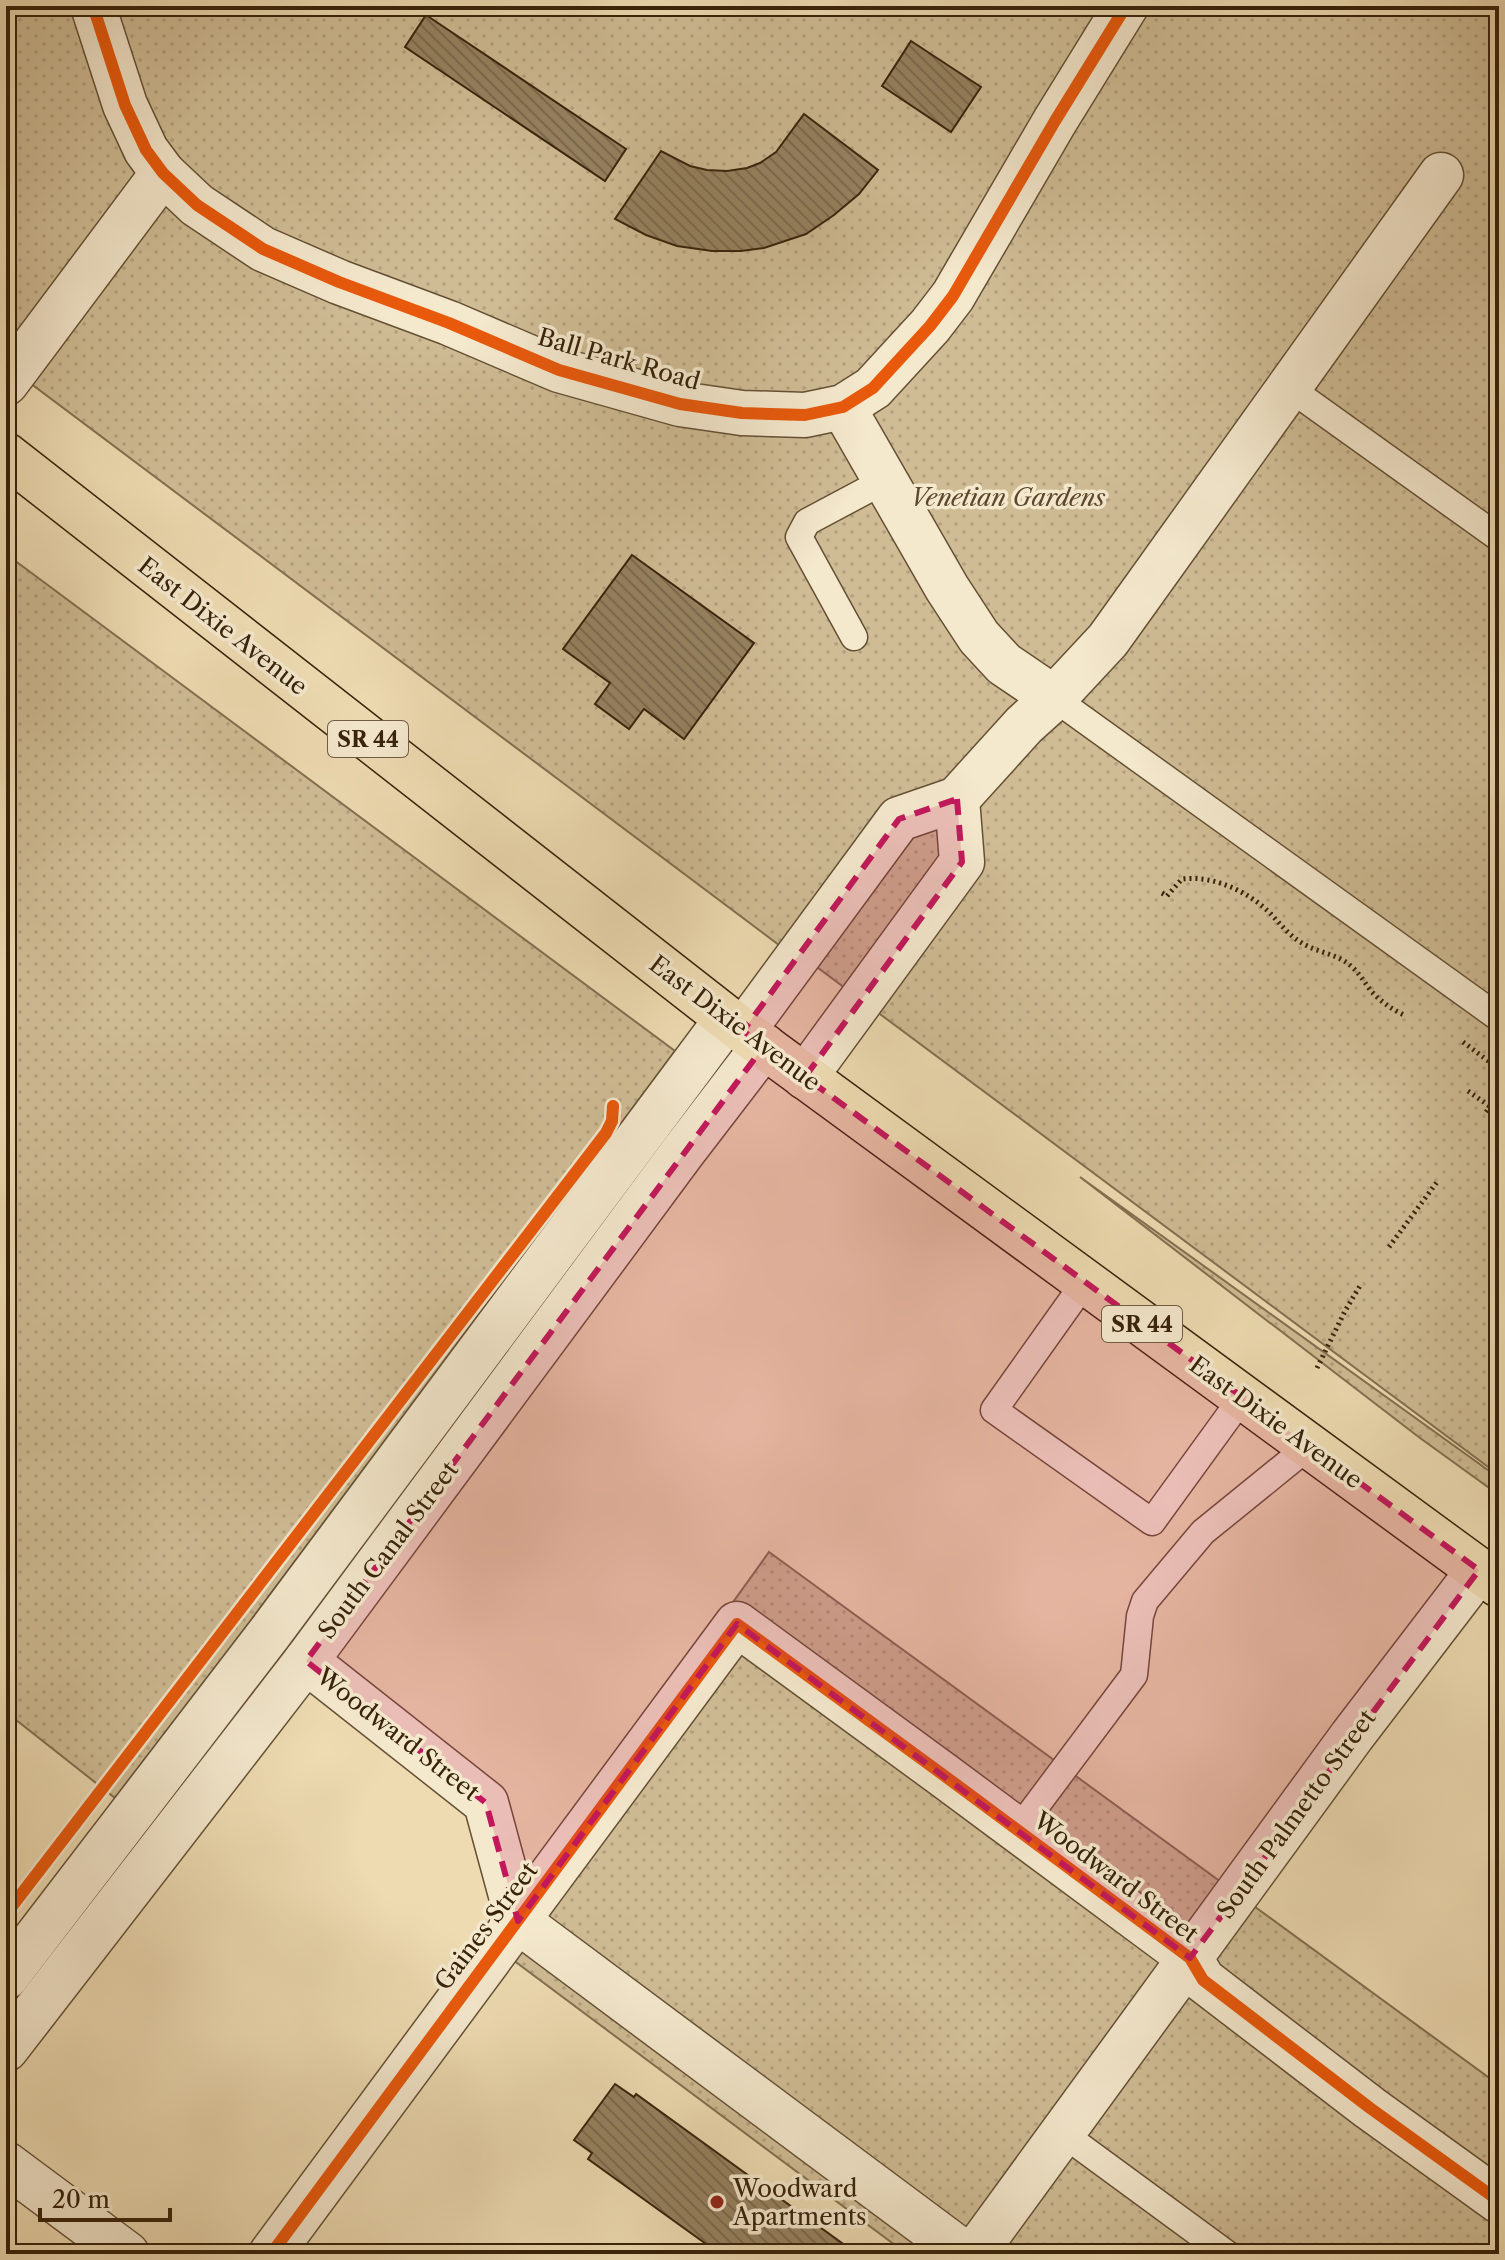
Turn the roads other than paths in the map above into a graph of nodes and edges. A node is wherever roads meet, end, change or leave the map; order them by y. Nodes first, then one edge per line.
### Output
1 (93, 6) edge
2 (1126, 6) edge
3 (163, 173) junction
4 (1441, 175) dead end
5 (6, 383) edge
6 (1288, 387) junction
7 (843, 407) junction
8 (6, 455) edge
9 (884, 481) junction
10 (1499, 538) edge
11 (854, 637) dead end
12 (1054, 698) junction
13 (957, 799) junction
14 (1499, 1018) edge
15 (745, 1032) junction
16 (805, 1077) junction
17 (1085, 1282) junction
18 (1242, 1398) junction
19 (1309, 1446) junction
20 (1489, 1578) edge
21 (737, 1624) joint
22 (306, 1661) junction
23 (1018, 1830) junction
24 (518, 1921) junction
25 (1190, 1958) junction
26 (6, 1977) edge
27 (6, 2049) edge
28 (1062, 2133) junction
29 (6, 2164) edge
30 (1499, 2201) edge
31 (127, 2254) edge
32 (271, 2254) edge
33 (965, 2254) edge
34 (974, 2254) edge
35 (1227, 2254) edge

1 - 3 street, Ball Park Road
2 - 7 street, Ball Park Road
3 - 5 street
3 - 7 street, Ball Park Road
4 - 6 street
6 - 10 lane
6 - 12 street
7 - 9 street
8 - 15 main road, East Dixie Avenue / SR 44
9 - 11 lane
9 - 12 street
12 - 13 street
12 - 14 lane
13 - 15 street
13 - 16 street
15 - 16 main road, East Dixie Avenue / SR 44
15 - 22 street, South Canal Street
15 - 26 street
16 - 17 main road, East Dixie Avenue / SR 44
17 - 18 main road, East Dixie Avenue / SR 44
17 - 18 lane
18 - 19 main road, East Dixie Avenue / SR 44
19 - 20 main road, East Dixie Avenue / SR 44
19 - 23 lane
20 - 25 street, South Palmetto Street
21 - 23 street, Woodward Street
21 - 24 street, Gaines Street
22 - 24 street, Woodward Street
22 - 27 street, South Canal Street
23 - 25 street, Woodward Street
24 - 32 street, Gaines Street
24 - 33 street
25 - 28 street, South Palmetto Street
25 - 30 street, Woodward Street
28 - 34 street, South Palmetto Street
28 - 35 lane
29 - 31 street

